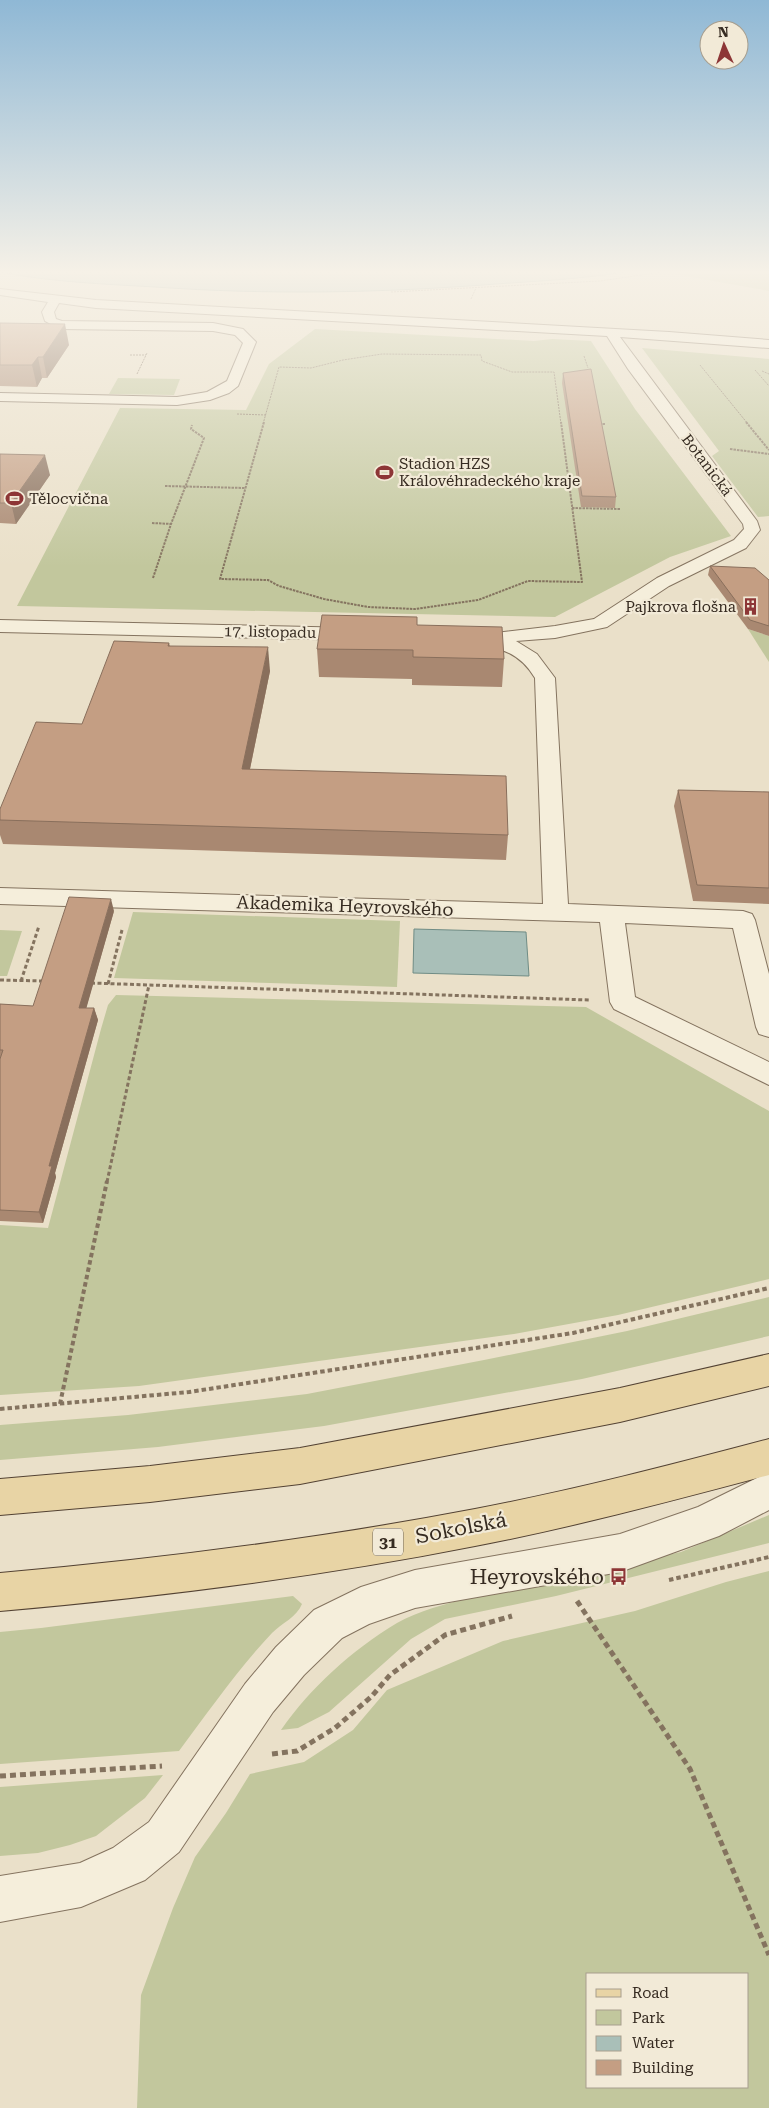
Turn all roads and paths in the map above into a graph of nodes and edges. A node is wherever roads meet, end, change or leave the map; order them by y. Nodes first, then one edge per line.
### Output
1 (138, 370) edge
2 (238, 370) edge
3 (278, 370) edge
4 (508, 370) edge
5 (636, 370) edge
6 (705, 370) edge
7 (756, 370) edge
8 (135, 376) dead end
9 (75, 384) dead end
10 (769, 386) edge
11 (0, 397) edge
12 (68, 398) junction
13 (194, 420) dead end
14 (597, 424) edge
15 (606, 424) dead end
16 (726, 449) dead end
17 (769, 450) edge
18 (769, 454) edge
19 (165, 486) dead end
20 (185, 487) junction
21 (245, 488) junction
22 (572, 508) junction
23 (620, 509) dead end
24 (152, 523) dead end
25 (171, 524) junction
26 (153, 578) dead end
27 (0, 626) edge
28 (370, 634) edge
29 (448, 636) edge
30 (486, 639) junction
31 (0, 896) edge
32 (48, 898) junction
33 (130, 900) junction
34 (556, 912) junction
35 (611, 914) junction
36 (0, 980) edge
37 (21, 980) junction
38 (50, 982) edge
39 (89, 983) edge
40 (108, 984) junction
41 (149, 986) junction
42 (623, 1002) junction
43 (769, 1027) edge
44 (769, 1074) edge
45 (769, 1288) edge
46 (769, 1370) edge
47 (60, 1404) junction
48 (0, 1409) edge
49 (769, 1458) edge
50 (769, 1490) edge
51 (0, 1497) edge
52 (769, 1557) edge
53 (664, 1581) dead end
54 (0, 1592) edge
55 (587, 1599) dead end
56 (577, 1601) junction
57 (569, 1603) dead end
58 (518, 1614) dead end
59 (216, 1762) junction
60 (0, 1776) edge
61 (0, 1899) edge
62 (769, 1955) edge

1 - 8 path
2 - 12 street
3 - 21 path
4 - 22 path
5 - 30 street, Botanická
6 - 17 path
7 - 10 path
9 - 12 street
11 - 12 street
13 - 20 path
14 - 15 path
16 - 18 path
19 - 20 path
20 - 21 path
20 - 25 path
21 - 22 path
22 - 23 path
24 - 25 path
25 - 26 path
27 - 28 street, 17. listopadu
29 - 30 street
30 - 34 street
31 - 32 street, Akademika Heyrovského
32 - 33 street, Akademika Heyrovského
32 - 37 path
33 - 34 street, Akademika Heyrovského
33 - 40 path
34 - 35 street, Akademika Heyrovského
35 - 42 street
35 - 43 street, Akademika Heyrovského
36 - 37 path
37 - 38 path
39 - 40 path
40 - 41 path
41 - 42 path
41 - 47 path
42 - 44 street
45 - 47 path
46 - 51 main road
47 - 48 path
49 - 54 main road, Sokolská / 31
50 - 59 street
52 - 53 path
55 - 56 path
56 - 57 path
56 - 62 path
58 - 59 path
59 - 60 path
59 - 61 street

